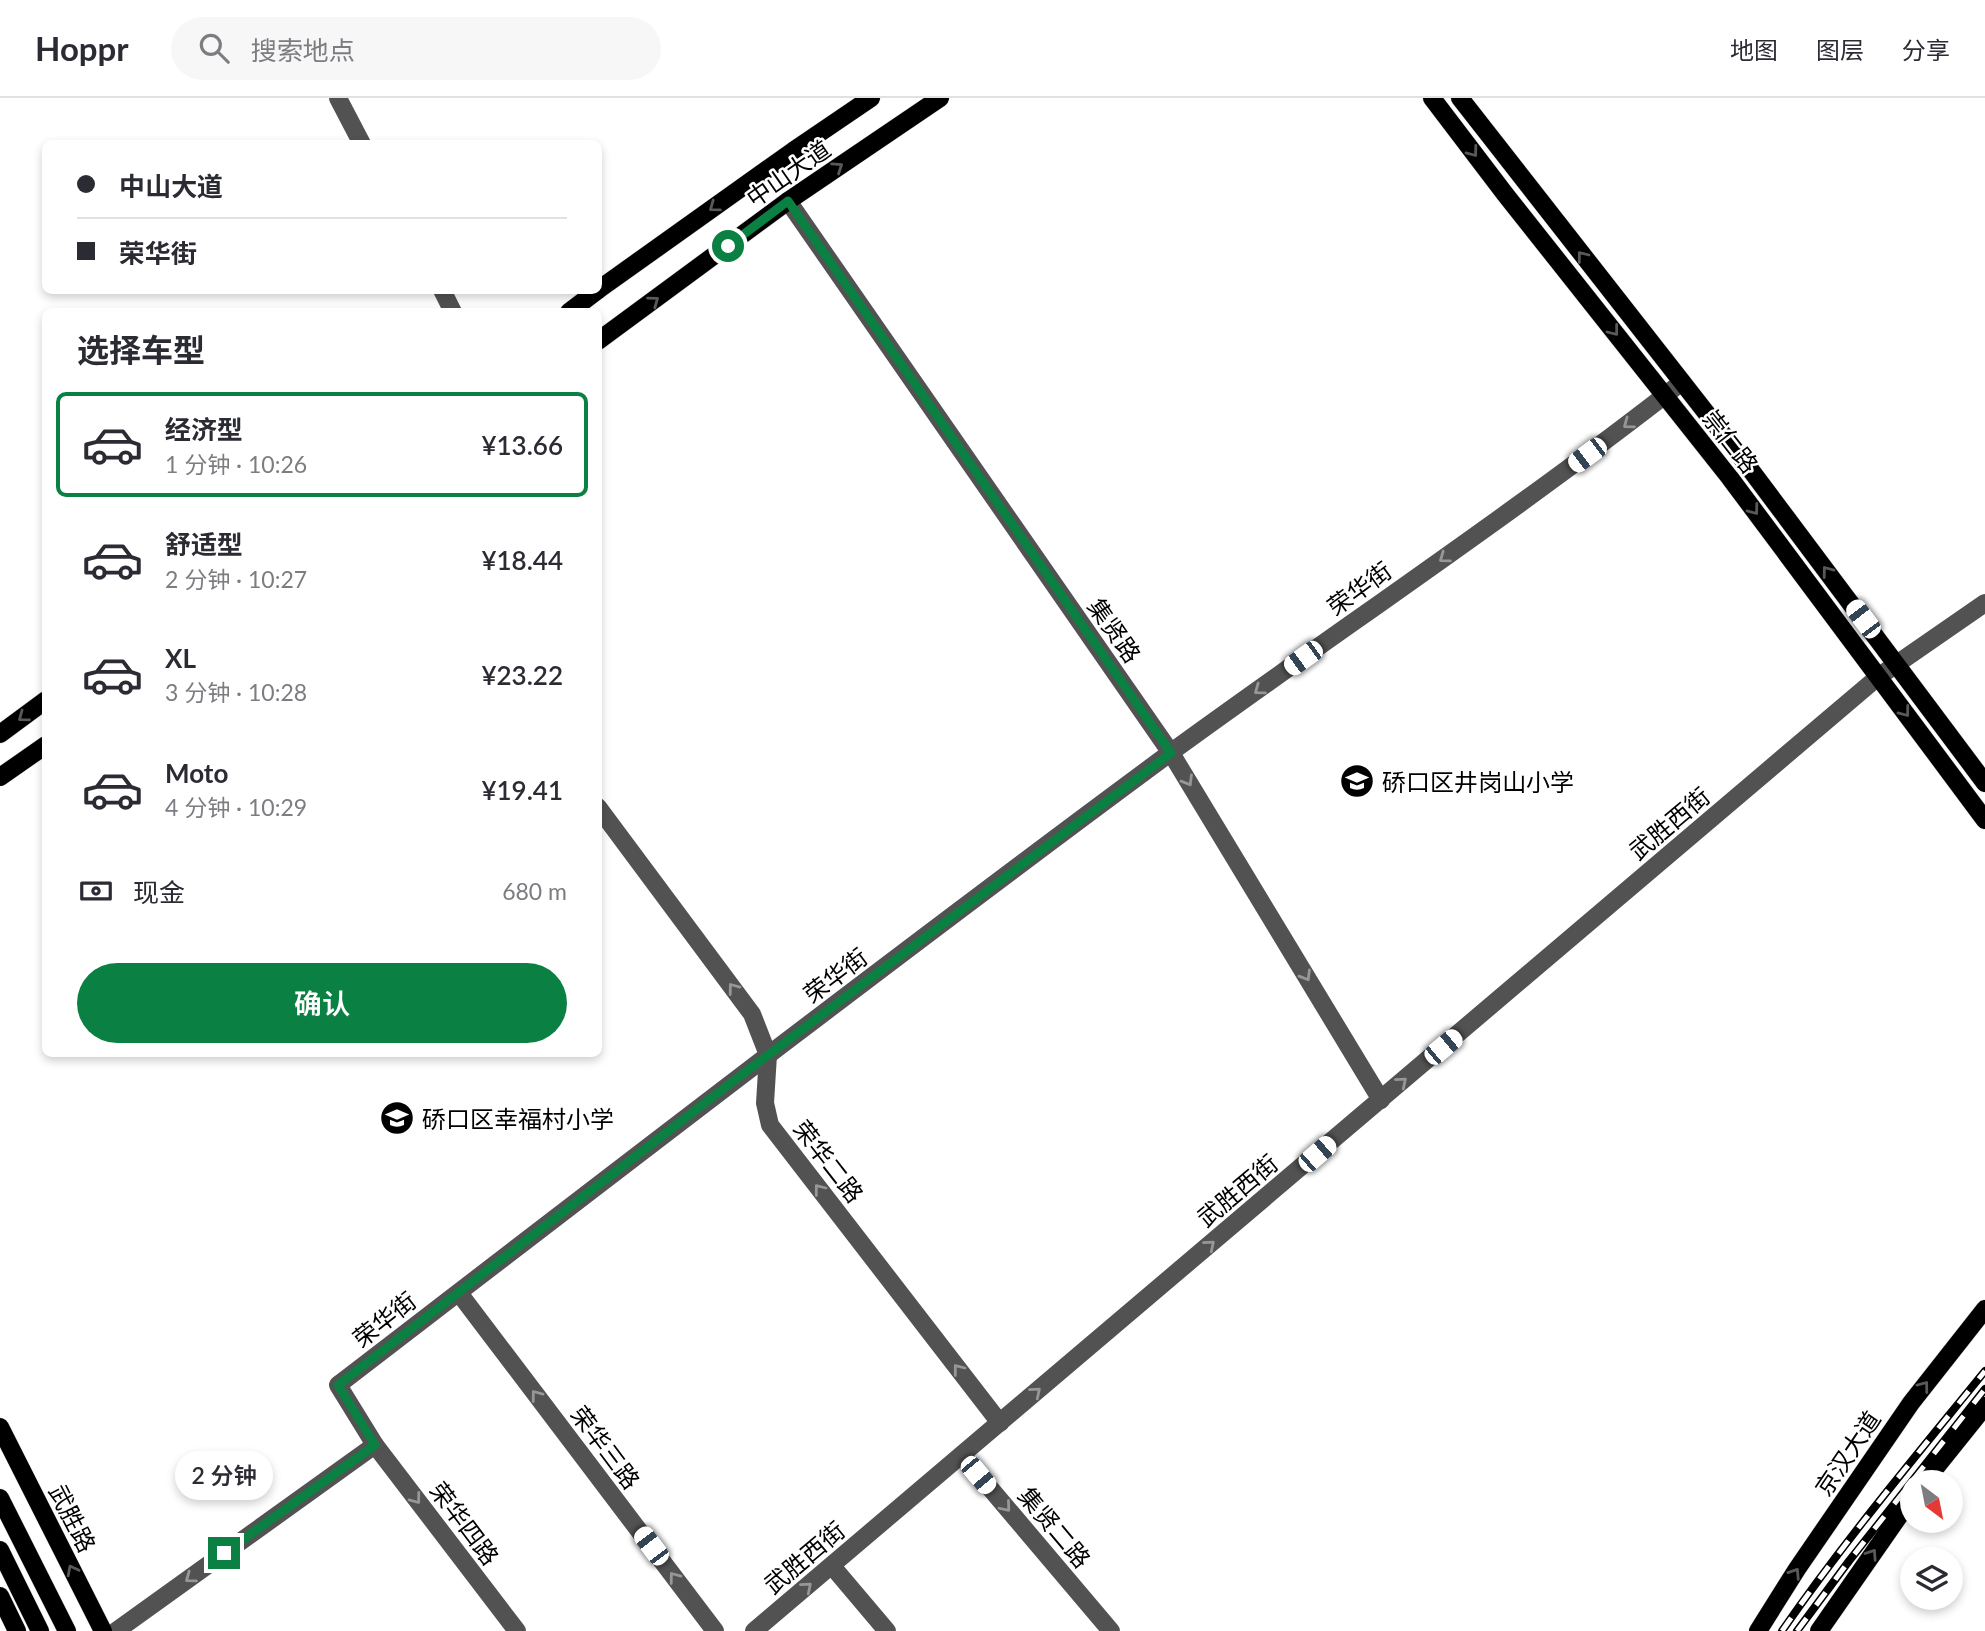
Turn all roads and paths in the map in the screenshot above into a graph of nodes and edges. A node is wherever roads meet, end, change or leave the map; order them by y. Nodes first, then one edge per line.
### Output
1 (338, 98) edge
2 (871, 98) edge
3 (940, 98) edge
4 (1432, 98) edge
5 (1460, 98) edge
6 (360, 140) edge
7 (788, 201) junction
8 (602, 287) edge
9 (593, 294) edge
10 (574, 308) edge
11 (602, 338) edge
12 (1682, 382) junction
13 (1665, 396) junction
14 (1985, 603) edge
15 (1896, 663) junction
16 (1878, 677) junction
17 (42, 703) edge
18 (0, 734) edge
19 (42, 748) edge
20 (1171, 753) junction
21 (0, 777) edge
22 (1985, 783) edge
23 (602, 812) edge
24 (1985, 820) edge
25 (768, 1055) junction
26 (1381, 1100) junction
27 (458, 1293) junction
28 (1985, 1309) edge
29 (1983, 1412) edge
30 (1000, 1423) junction
31 (0, 1427) edge
32 (375, 1445) junction
33 (962, 1455) junction
34 (1934, 1470) edge
35 (0, 1498) edge
36 (1900, 1515) edge
37 (0, 1550) edge
38 (832, 1566) junction
39 (0, 1596) edge
40 (17, 1631) edge
41 (40, 1631) edge
42 (67, 1631) edge
43 (103, 1631) edge
44 (116, 1631) edge
45 (517, 1631) edge
46 (715, 1631) edge
47 (754, 1631) edge
48 (887, 1631) edge
49 (1111, 1631) edge
50 (1758, 1631) edge
51 (1819, 1631) edge

1 - 6 street
2 -> 8 main road, 中山大道
7 -> 3 main road, 中山大道
4 -> 13 main road, 崇仁路
12 -> 5 main road, 崇仁路
11 -> 7 main road, 中山大道
7 - 20 street, 集贤路
9 - 10 main road, 中山大道
12 - 13 street, 荣华街
15 -> 12 main road, 崇仁路
13 -> 16 main road, 崇仁路
13 -> 20 street, 荣华街
14 - 15 street, 武胜西街
15 - 16 street, 武胜西街
15 - 22 main road, 崇仁路
16 -> 24 main road, 崇仁路
26 -> 16 street, 武胜西街
17 -> 18 main road
19 - 21 main road
20 - 25 street, 荣华街
20 -> 26 street, 集贤路
25 -> 23 street, 荣华二路
25 - 27 street, 荣华街
30 -> 25 street, 荣华二路
30 -> 26 street, 武胜西街
27 - 32 street, 荣华街
46 -> 27 street, 荣华三路
50 -> 28 main road, 京汉大道
29 - 34 main road
30 - 33 street, 武胜西街
43 -> 31 main road, 武胜路
32 -> 44 street
32 -> 45 street, 荣华四路
33 - 38 street, 武胜西街
33 -> 49 street, 集贤二路
35 - 42 main road
51 -> 36 main road
37 - 41 main road
47 -> 38 street, 武胜西街
38 - 48 street
39 - 40 main road

